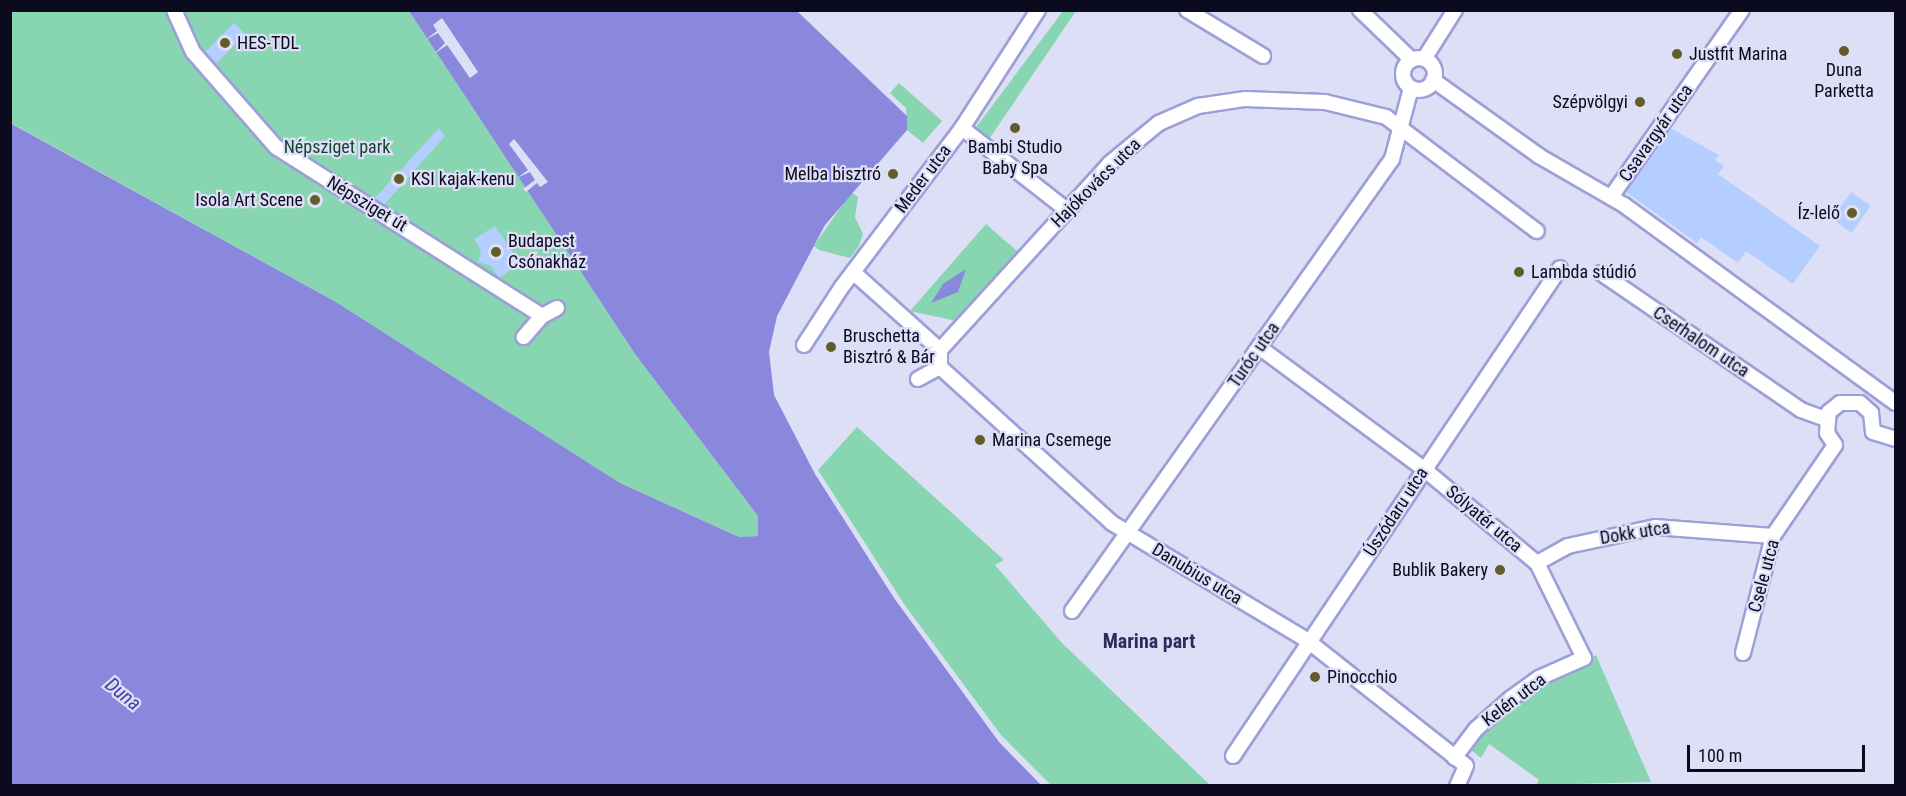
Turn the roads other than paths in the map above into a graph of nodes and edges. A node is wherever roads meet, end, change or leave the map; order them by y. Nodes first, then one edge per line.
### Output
1 (174, 10) edge
2 (1038, 10) edge
3 (1187, 10) edge
4 (1360, 10) edge
5 (1455, 10) edge
6 (1742, 10) edge
7 (1263, 56) dead end
8 (1413, 62) junction
9 (1430, 84) junction
10 (1411, 88) junction
11 (962, 128) junction
12 (1401, 132) junction
13 (1611, 196) junction
14 (1067, 210) junction
15 (1537, 231) dead end
16 (1560, 268) dead end
17 (853, 272) junction
18 (1601, 273) dead end
19 (557, 308) dead end
20 (542, 316) junction
21 (524, 337) dead end
22 (804, 345) dead end
23 (1259, 347) junction
24 (940, 350) junction
25 (940, 367) junction
26 (918, 379) dead end
27 (1896, 403) edge
28 (1826, 418) junction
29 (1896, 440) edge
30 (1424, 469) junction
31 (1127, 532) junction
32 (1773, 536) junction
33 (1537, 562) junction
34 (1072, 611) dead end
35 (1308, 642) junction
36 (1743, 653) dead end
37 (1584, 658) joint
38 (1233, 756) dead end
39 (1454, 758) junction
40 (1457, 786) edge

1 - 20 street, Népsziget út
2 - 11 street, Meder utca
3 - 7 street
4 - 8 street
5 - 8 street
6 - 13 street, Csavargyár utca
8 - 9 street
8 - 10 street
9 - 10 street
9 - 13 street
10 - 12 street, Turóc utca
11 - 14 street
11 - 17 street, Meder utca
12 - 14 street, Hajókovács utca
12 - 15 street
12 - 23 street, Turóc utca
13 - 27 street
14 - 24 street, Hajókovács utca
16 - 30 street, Úszódaru utca
17 - 22 street, Meder utca
17 - 24 street
18 - 28 street, Cserhalom utca
19 - 20 street
20 - 21 street
23 - 30 street, Sólyatér utca
23 - 31 street, Turóc utca
24 - 25 street
25 - 26 street
25 - 31 street, Danubius utca
28 - 29 street
28 - 32 street, Csele utca
30 - 33 street, Sólyatér utca
30 - 35 street, Úszódaru utca
31 - 34 street, Turóc utca
31 - 35 street, Danubius utca
32 - 33 street, Dokk utca
32 - 36 street, Csele utca
33 - 37 street, Sólyatér utca
35 - 38 street, Úszódaru utca
35 - 39 street, Danubius utca
37 - 39 street, Kelén utca
39 - 40 street, Danubius utca

